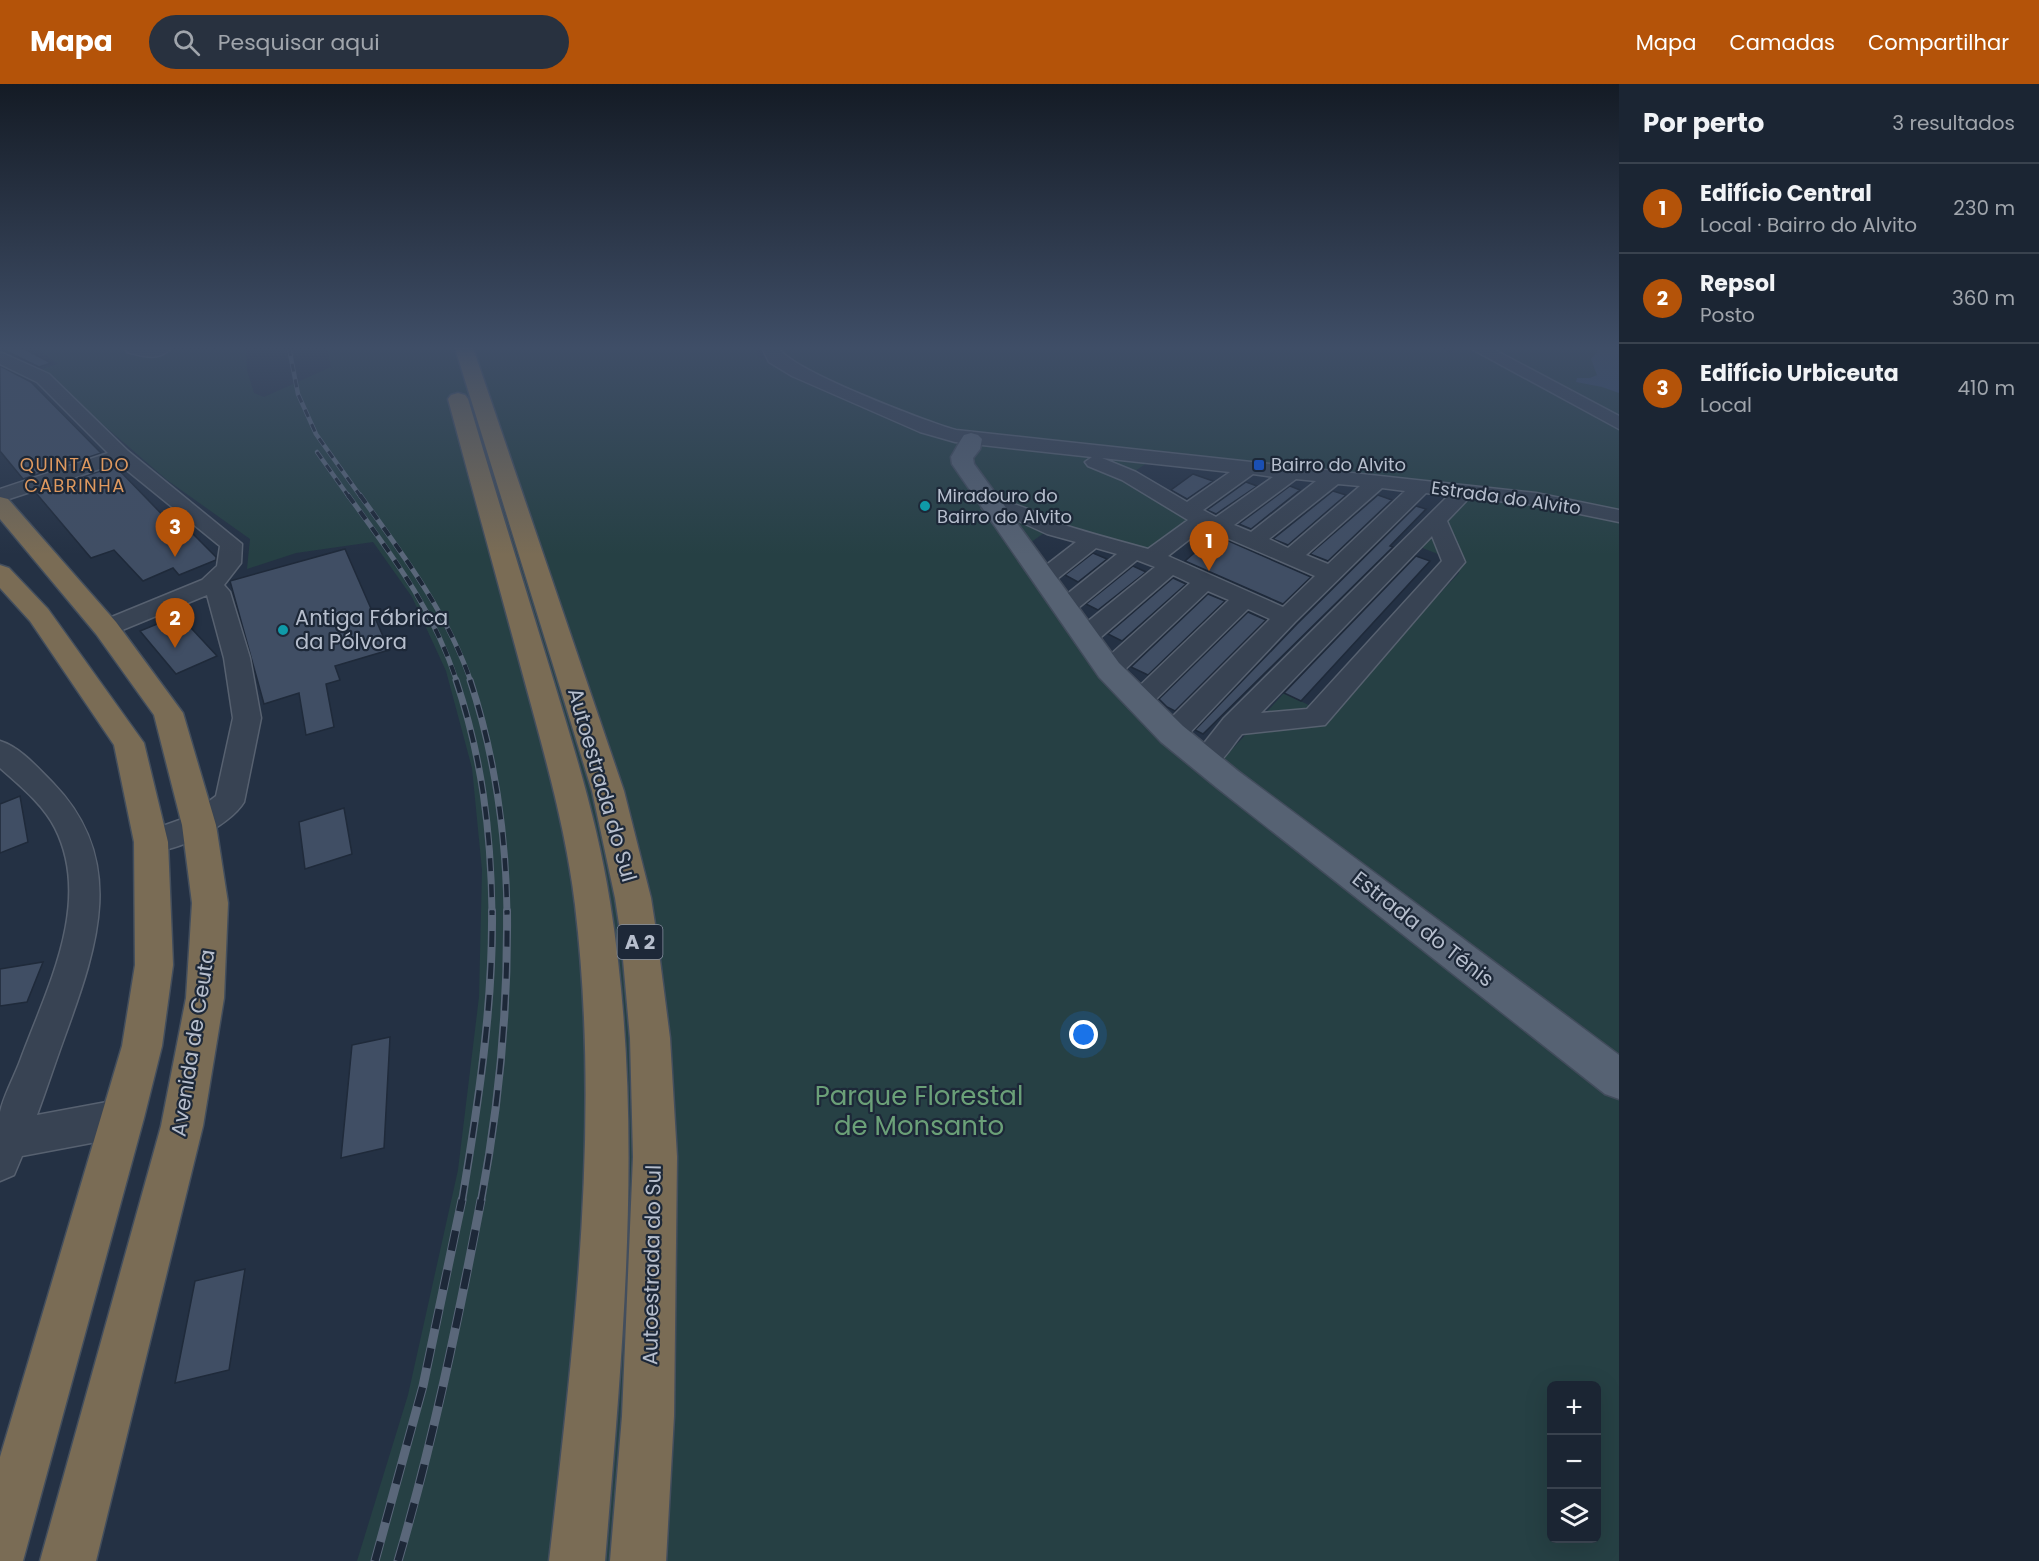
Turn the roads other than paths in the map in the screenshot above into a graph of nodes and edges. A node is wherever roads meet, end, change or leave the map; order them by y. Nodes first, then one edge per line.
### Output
1 (82, 417) edge
2 (463, 417) edge
3 (486, 417) edge
4 (901, 417) edge
5 (971, 439) junction
6 (1069, 449) junction
7 (121, 455) junction
8 (1154, 459) junction
9 (1204, 464) junction
10 (1247, 469) junction
11 (1291, 473) junction
12 (1129, 476) junction
13 (1333, 478) junction
14 (1377, 482) junction
15 (1422, 486) junction
16 (1463, 492) junction
17 (1160, 494) junction
18 (993, 508) junction
19 (3, 510) edge
20 (1619, 516) edge
21 (1202, 519) junction
22 (1435, 519) junction
23 (1055, 529) junction
24 (1093, 539) junction
25 (1253, 541) junction
26 (36, 544) junction
27 (1024, 551) junction
28 (1291, 557) junction
29 (0, 558) edge
30 (1152, 558) junction
31 (0, 573) edge
32 (1331, 574) junction
33 (1044, 578) junction
34 (1205, 581) junction
35 (210, 585) junction
36 (1307, 596) junction
37 (1245, 599) junction
38 (1064, 608) junction
39 (1286, 617) junction
40 (1367, 622) junction
41 (106, 628) junction
42 (1085, 637) junction
43 (1109, 670) junction
44 (1137, 702) junction
45 (1234, 725) junction
46 (1172, 734) junction
47 (0, 752) edge
48 (1215, 770) junction
49 (199, 825) junction
50 (151, 842) junction
51 (1619, 1080) edge
52 (123, 1118) junction
53 (4, 1150) edge
54 (0, 1549) edge
55 (68, 1561) edge
56 (577, 1561) edge
57 (638, 1561) edge

1 - 7 street
2 - 56 highway, Autoestrada do Sul / A 2
3 - 57 highway, Autoestrada do Sul / A 2
4 - 5 street, Estrada do Alvito
5 - 6 street, Estrada do Alvito
5 - 18 main road, Estrada do Ténis
6 - 8 street, Estrada do Alvito
6 - 12 street
7 - 19 street
7 - 35 street
8 - 9 street, Estrada do Alvito
8 - 12 street
9 - 10 street, Estrada do Alvito
9 - 17 street
10 - 11 street, Estrada do Alvito
10 - 21 street
11 - 13 street, Estrada do Alvito
11 - 21 street
12 - 17 street
13 - 14 street, Estrada do Alvito
13 - 25 street
14 - 15 street, Estrada do Alvito
14 - 28 street
15 - 16 street, Estrada do Alvito
15 - 32 street
16 - 20 street, Estrada do Alvito
16 - 22 street
17 - 21 street
18 - 23 street
18 - 27 main road, Estrada do Ténis
19 - 26 highway, Avenida de Ceuta
21 - 25 street
21 - 30 street
22 - 40 street
22 - 40 street
23 - 24 street
23 - 27 street
24 - 30 street
24 - 33 street
25 - 28 street
26 - 29 highway
26 - 41 highway, Avenida de Ceuta
27 - 33 main road, Estrada do Ténis
28 - 32 street
30 - 34 street
30 - 38 street
30 - 42 street
31 - 50 highway
32 - 36 street
33 - 38 main road, Estrada do Ténis
34 - 37 street
34 - 43 street
35 - 41 street
35 - 49 street
36 - 39 street
36 - 40 street
37 - 39 street
37 - 44 street
38 - 42 main road, Estrada do Ténis
39 - 46 street
40 - 45 street
40 - 45 street
41 - 49 highway, Avenida de Ceuta
42 - 43 main road, Estrada do Ténis
43 - 44 main road, Estrada do Ténis
44 - 46 main road, Estrada do Ténis
45 - 48 street
46 - 48 main road, Estrada do Ténis
47 - 53 street
48 - 51 main road, Estrada do Ténis
49 - 50 street
49 - 55 highway, Avenida de Ceuta
50 - 52 highway
52 - 53 street
52 - 54 highway

